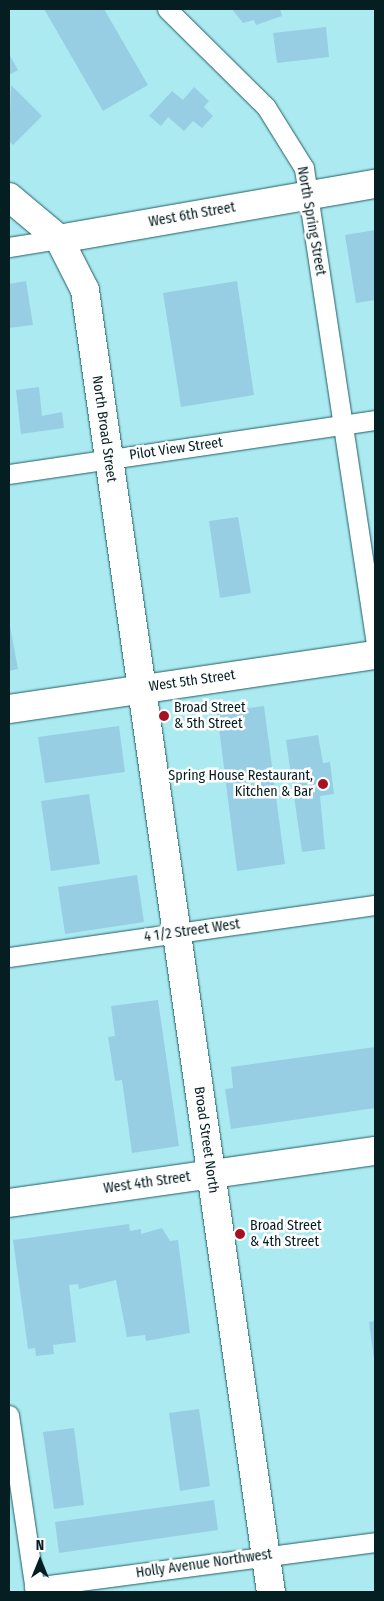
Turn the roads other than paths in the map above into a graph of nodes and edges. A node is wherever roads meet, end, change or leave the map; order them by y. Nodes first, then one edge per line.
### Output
1 (167, 9) edge
2 (375, 184) edge
3 (308, 194) junction
4 (9, 197) edge
5 (59, 239) junction
6 (9, 247) edge
7 (375, 420) edge
8 (344, 424) junction
9 (108, 459) junction
10 (9, 474) edge
11 (375, 640) edge
12 (375, 655) edge
13 (141, 689) junction
14 (9, 709) edge
15 (375, 905) edge
16 (176, 932) junction
17 (9, 957) edge
18 (375, 1151) edge
19 (211, 1173) junction
20 (9, 1203) edge
21 (9, 1415) edge
22 (375, 1542) edge
23 (265, 1555) junction
24 (34, 1590) edge
25 (271, 1592) edge

1 - 3 street, North Spring Street
2 - 3 main road, West 6th Street
3 - 5 main road, West 6th Street
3 - 8 street, North Spring Street
4 - 5 main road, North Broad Street
5 - 6 street, West 6th Street
5 - 9 main road, North Broad Street
7 - 8 street, Pilot View Street
8 - 9 street, Pilot View Street
8 - 11 street, North Spring Street
9 - 10 street, Pilot View Street
9 - 13 main road, North Broad Street
12 - 13 main road, West 5th Street
13 - 14 main road, West 5th Street
13 - 16 main road, Broad Street North
15 - 16 street, 4 1/2 Street West
16 - 17 street, 4 1/2 Street West
16 - 19 main road, Broad Street North
18 - 19 main road, West 4th Street
19 - 20 main road, West 4th Street
19 - 23 main road, Broad Street North
21 - 24 street
22 - 23 street, Holly Avenue Northwest
23 - 24 street, Holly Avenue Northwest
23 - 25 main road, Broad Street North

